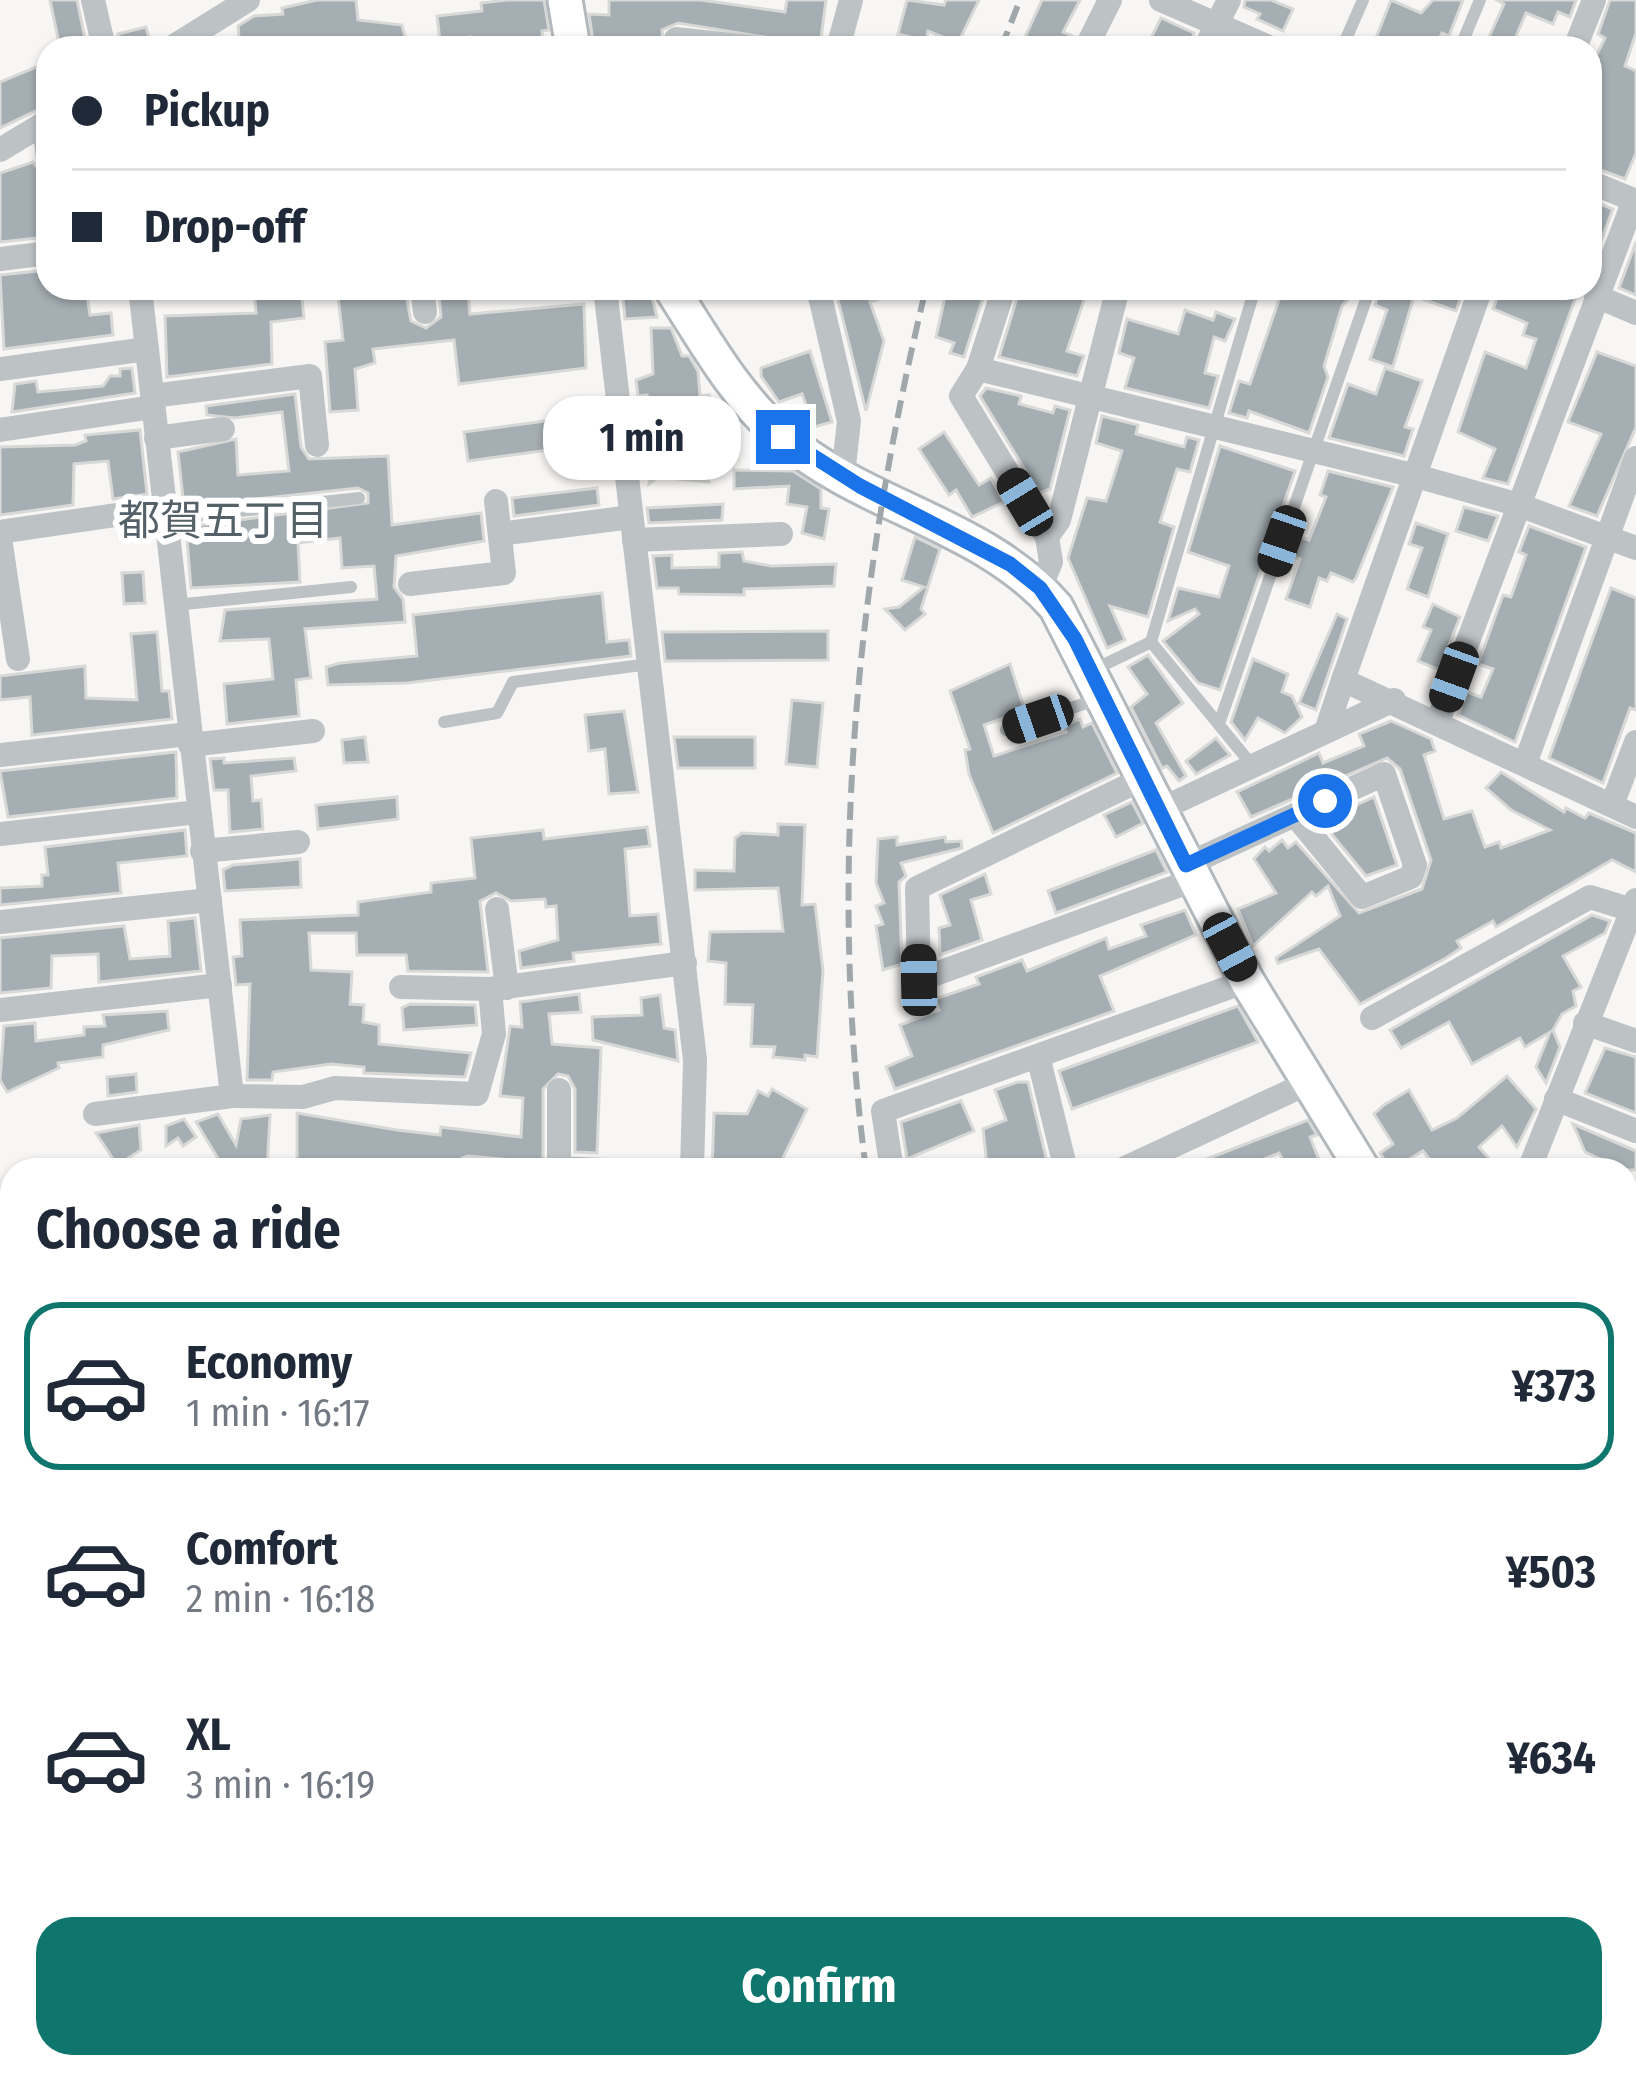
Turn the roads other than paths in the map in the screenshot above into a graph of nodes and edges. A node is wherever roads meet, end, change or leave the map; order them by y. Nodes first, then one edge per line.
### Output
1 (93, 0) edge
2 (565, 0) edge
3 (851, 0) edge
4 (1110, 0) edge
5 (1161, 0) edge
6 (1229, 0) edge
7 (1363, 0) edge
8 (1480, 0) edge
9 (1594, 0) edge
10 (235, 4) edge
11 (101, 36) edge
12 (188, 36) edge
13 (571, 36) edge
14 (841, 36) edge
15 (1092, 36) edge
16 (1210, 36) edge
17 (1211, 36) edge
18 (1347, 36) edge
19 (1465, 36) edge
20 (1580, 36) edge
21 (36, 128) edge
22 (0, 151) edge
23 (1602, 187) edge
24 (1635, 199) edge
25 (36, 255) edge
26 (0, 260) edge
27 (1602, 281) edge
28 (1602, 299) edge
29 (141, 300) edge
30 (606, 300) edge
31 (679, 300) edge
32 (821, 300) edge
33 (1000, 300) edge
34 (1115, 300) edge
35 (1252, 300) edge
36 (1366, 300) edge
37 (1477, 300) edge
38 (1594, 300) edge
39 (1636, 313) edge
40 (147, 349) junction
41 (978, 368) junction
42 (0, 369) edge
43 (1090, 397) junction
44 (153, 401) junction
45 (1217, 427) junction
46 (223, 429) dead end
47 (0, 430) edge
48 (322, 434) dead end
49 (156, 438) junction
50 (1313, 451) junction
51 (1636, 458) edge
52 (843, 475) junction
53 (1416, 476) junction
54 (359, 498) dead end
55 (496, 501) dead end
56 (1516, 505) junction
57 (165, 514) junction
58 (632, 528) junction
59 (500, 534) junction
60 (781, 534) dead end
61 (0, 535) edge
62 (1046, 537) junction
63 (1605, 539) junction
64 (1636, 548) edge
65 (410, 584) dead end
66 (351, 587) dead end
67 (1040, 588) junction
68 (175, 605) junction
69 (1151, 642) junction
70 (18, 659) dead end
71 (649, 664) junction
72 (1343, 680) junction
73 (1096, 684) junction
74 (1394, 700) junction
75 (1220, 721) junction
76 (1438, 721) junction
77 (444, 722) dead end
78 (1006, 730) dead end
79 (313, 731) dead end
80 (1327, 731) junction
81 (189, 740) junction
82 (1636, 742) edge
83 (0, 755) edge
84 (1525, 764) junction
85 (1252, 765) junction
86 (1142, 779) junction
87 (1612, 806) junction
88 (1159, 810) junction
89 (198, 812) junction
90 (1295, 814) junction
91 (1636, 817) edge
92 (0, 834) edge
93 (298, 842) dead end
94 (202, 851) junction
95 (1190, 872) junction
96 (210, 900) junction
97 (1634, 905) edge
98 (497, 909) dead end
99 (0, 922) edge
100 (1628, 944) edge
101 (685, 963) junction
102 (1247, 981) junction
103 (220, 985) junction
104 (400, 987) dead end
105 (499, 988) junction
106 (0, 1010) edge
107 (1372, 1018) dead end
108 (1585, 1023) junction
109 (1636, 1041) edge
110 (1038, 1056) junction
111 (1308, 1083) junction
112 (232, 1096) junction
113 (1556, 1099) junction
114 (553, 1101) dead end
115 (95, 1114) dead end
116 (1636, 1131) edge
117 (558, 1158) edge
118 (692, 1158) edge
119 (890, 1158) edge
120 (1063, 1158) edge
121 (1147, 1158) edge
122 (1355, 1158) edge
123 (1534, 1158) edge

1 - 11 street
2 - 13 street
3 - 14 street
4 - 15 street
5 - 16 street
6 - 17 street
7 - 18 lane
8 - 19 lane
9 - 20 street
10 - 12 street
21 - 22 street
23 - 24 street
24 - 27 street
25 - 26 street
28 - 39 street
29 - 40 street
30 - 58 street
31 - 52 street
32 - 52 street
33 - 41 street
34 - 43 street
35 - 45 lane
36 - 50 lane
37 - 53 street
38 - 56 street
40 - 42 street
40 - 44 street
41 - 43 street
41 - 62 street
43 - 45 street
43 - 62 street
44 - 47 street
44 - 48 street
44 - 49 street
45 - 50 street
45 - 69 lane
46 - 49 street
49 - 57 street
50 - 53 street
50 - 75 lane
51 - 63 street
52 - 67 street
53 - 56 street
53 - 72 street
54 - 57 lane
55 - 59 street
56 - 63 street
56 - 76 street
57 - 61 street
57 - 68 street
58 - 59 street
58 - 60 street
58 - 71 street
59 - 65 street
61 - 70 street
62 - 67 street
63 - 64 street
63 - 84 street
66 - 68 lane
67 - 73 street
68 - 81 street
69 - 73 lane
69 - 75 lane
71 - 77 lane
71 - 101 street
72 - 74 street
72 - 80 street
73 - 78 lane
73 - 86 street
74 - 76 street
74 - 80 street
75 - 85 lane
76 - 84 street
79 - 81 street
80 - 85 street
81 - 83 street
81 - 89 street
82 - 87 street
84 - 87 street
85 - 88 street
86 - 88 street
86 - 95 street
87 - 91 street
88 - 95 street
89 - 92 street
89 - 94 street
90 - 90 street
90 - 95 street
93 - 94 street
94 - 96 street
95 - 102 street
96 - 99 street
96 - 103 street
97 - 100 street
97 - 107 street
98 - 105 street
100 - 108 street
101 - 105 street
101 - 118 street
102 - 110 street
102 - 111 street
103 - 106 street
103 - 112 street
104 - 105 street
105 - 112 street
108 - 109 street
108 - 113 street
110 - 119 street
110 - 120 street
111 - 121 street
111 - 122 street
112 - 115 street
113 - 116 street
113 - 123 street
114 - 117 street

